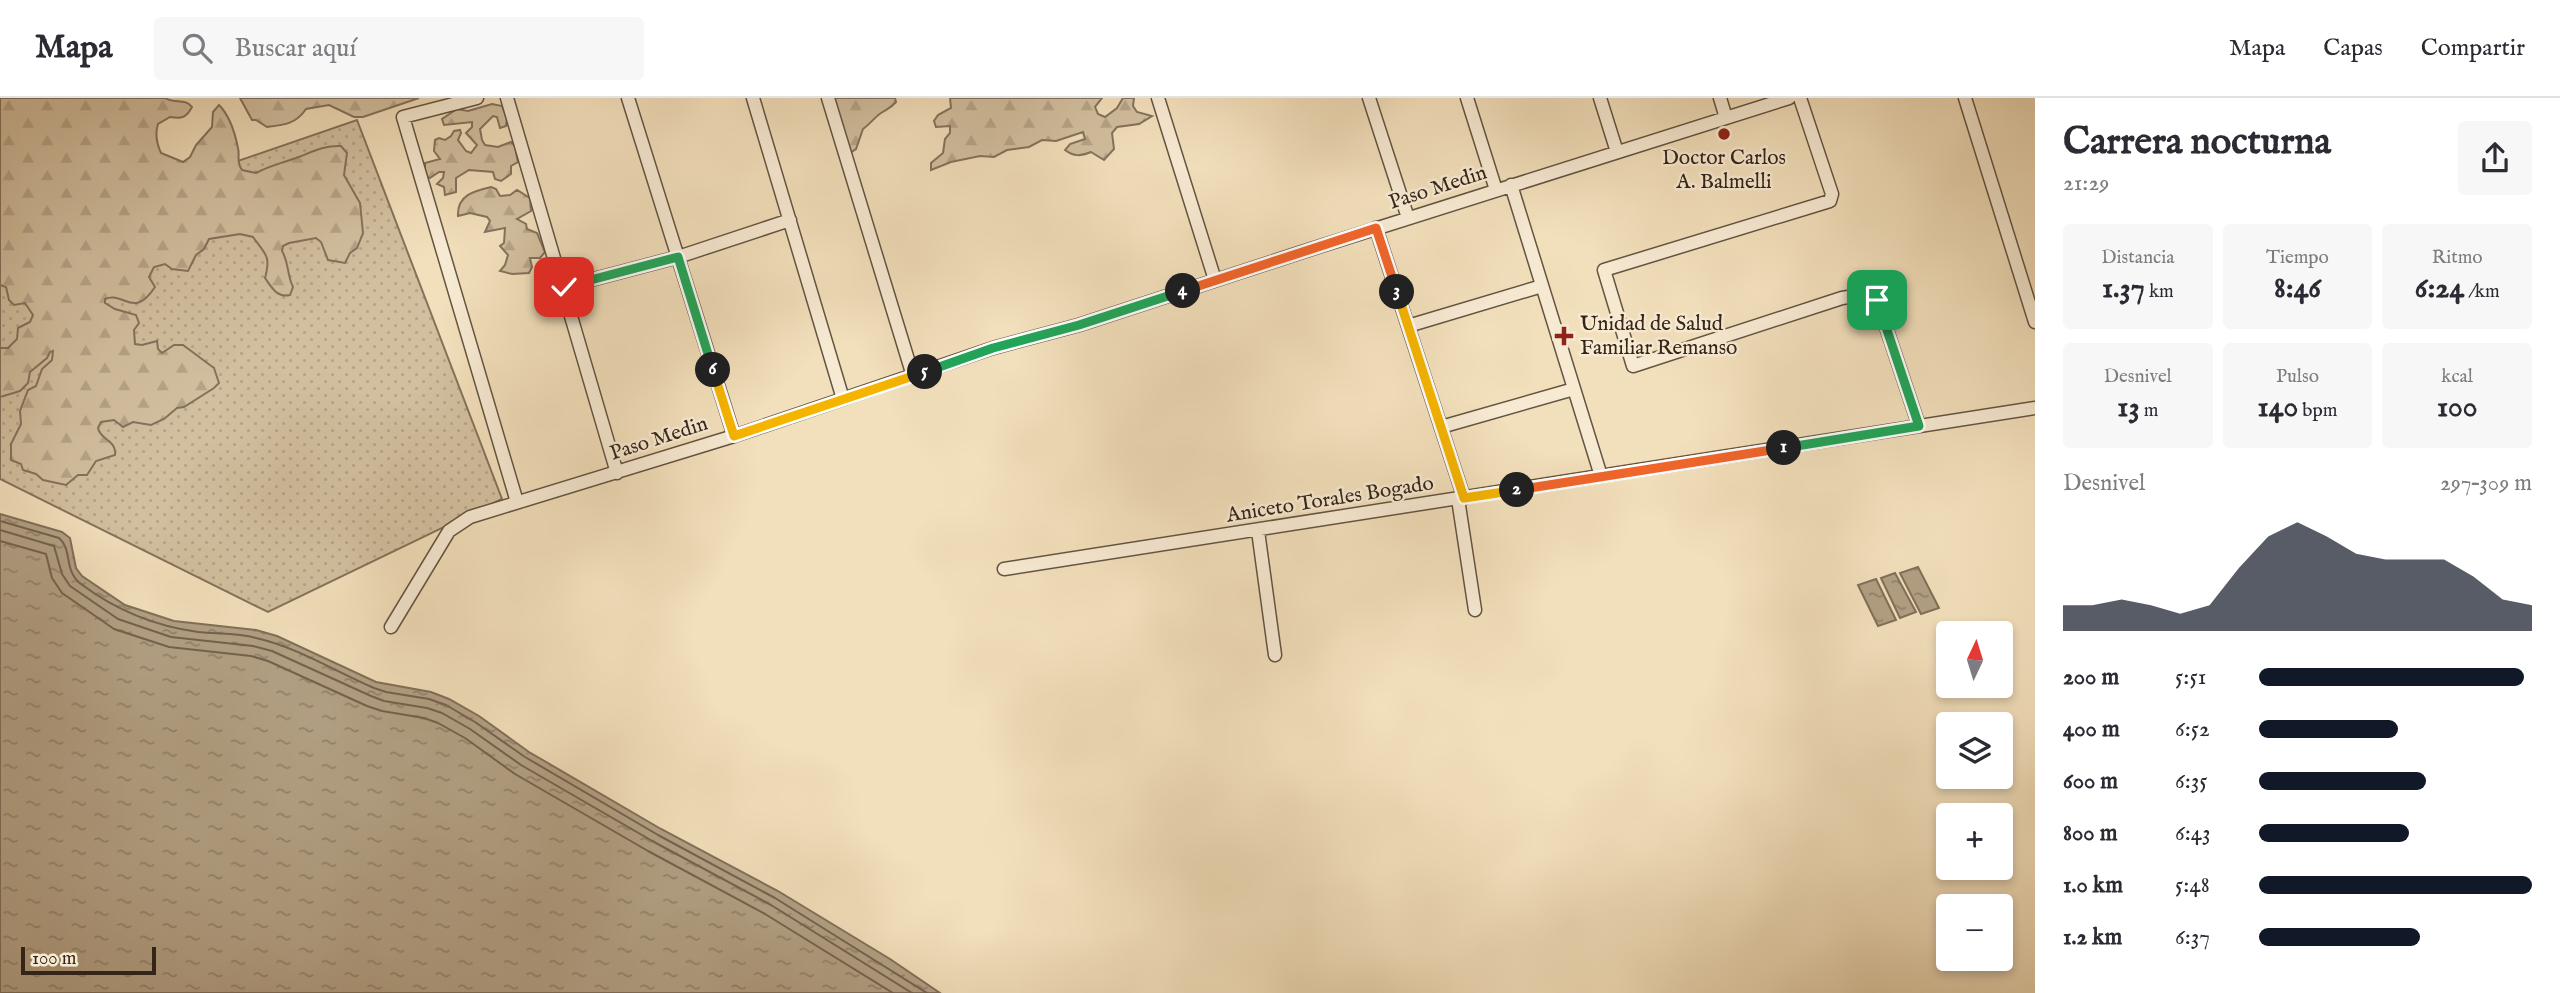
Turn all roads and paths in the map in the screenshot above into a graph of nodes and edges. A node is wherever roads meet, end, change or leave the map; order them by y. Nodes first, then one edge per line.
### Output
1 (477, 98) edge
2 (507, 98) edge
3 (628, 98) edge
4 (753, 98) edge
5 (828, 98) edge
6 (1158, 98) edge
7 (1368, 98) edge
8 (1467, 98) edge
9 (1600, 98) edge
10 (1720, 98) edge
11 (1789, 98) edge
12 (1800, 98) edge
13 (1965, 98) edge
14 (1726, 118) junction
15 (1617, 152) junction
16 (1511, 185) junction
17 (1496, 190) junction
18 (1408, 218) junction
19 (790, 220) junction
20 (1376, 228) junction
21 (678, 257) junction
22 (1215, 280) junction
23 (1542, 286) junction
24 (564, 287) junction
25 (2035, 322) edge
26 (1408, 326) junction
27 (913, 376) junction
28 (1574, 389) junction
29 (843, 399) junction
30 (2035, 408) edge
31 (1919, 426) junction
32 (1441, 427) junction
33 (734, 436) junction
34 (617, 473) junction
35 (1601, 476) junction
36 (1461, 499) junction
37 (517, 502) junction
38 (1258, 531) junction
39 (1004, 569) dead end
40 (1475, 610) dead end
41 (391, 627) dead end
42 (1275, 655) dead end

1 - 37 street
2 - 24 street
3 - 21 street
4 - 19 street
5 - 27 street
6 - 22 street
7 - 18 street
8 - 17 street
9 - 15 street
10 - 14 street
11 - 14 street, Paso Medin
12 - 31 street
13 - 25 street
14 - 15 street, Paso Medin
15 - 16 street, Paso Medin
16 - 17 street, Paso Medin
16 - 23 street
17 - 18 street, Paso Medin
18 - 20 street, Paso Medin
19 - 21 street
19 - 29 street
20 - 22 street, Paso Medin
20 - 26 street
21 - 24 street
21 - 33 street
22 - 27 street, Paso Medin
23 - 26 street
23 - 28 street
24 - 34 street
26 - 32 street
27 - 29 street, Paso Medin
28 - 32 street
28 - 35 street
29 - 33 street, Paso Medin
30 - 31 street, Aniceto Torales Bogado
31 - 35 street, Aniceto Torales Bogado
32 - 36 street
33 - 34 street, Paso Medin
34 - 37 street, Paso Medin
35 - 36 street, Aniceto Torales Bogado
36 - 38 street, Aniceto Torales Bogado
36 - 40 street
37 - 41 street, Paso Medin
38 - 39 street, Aniceto Torales Bogado
38 - 42 street

